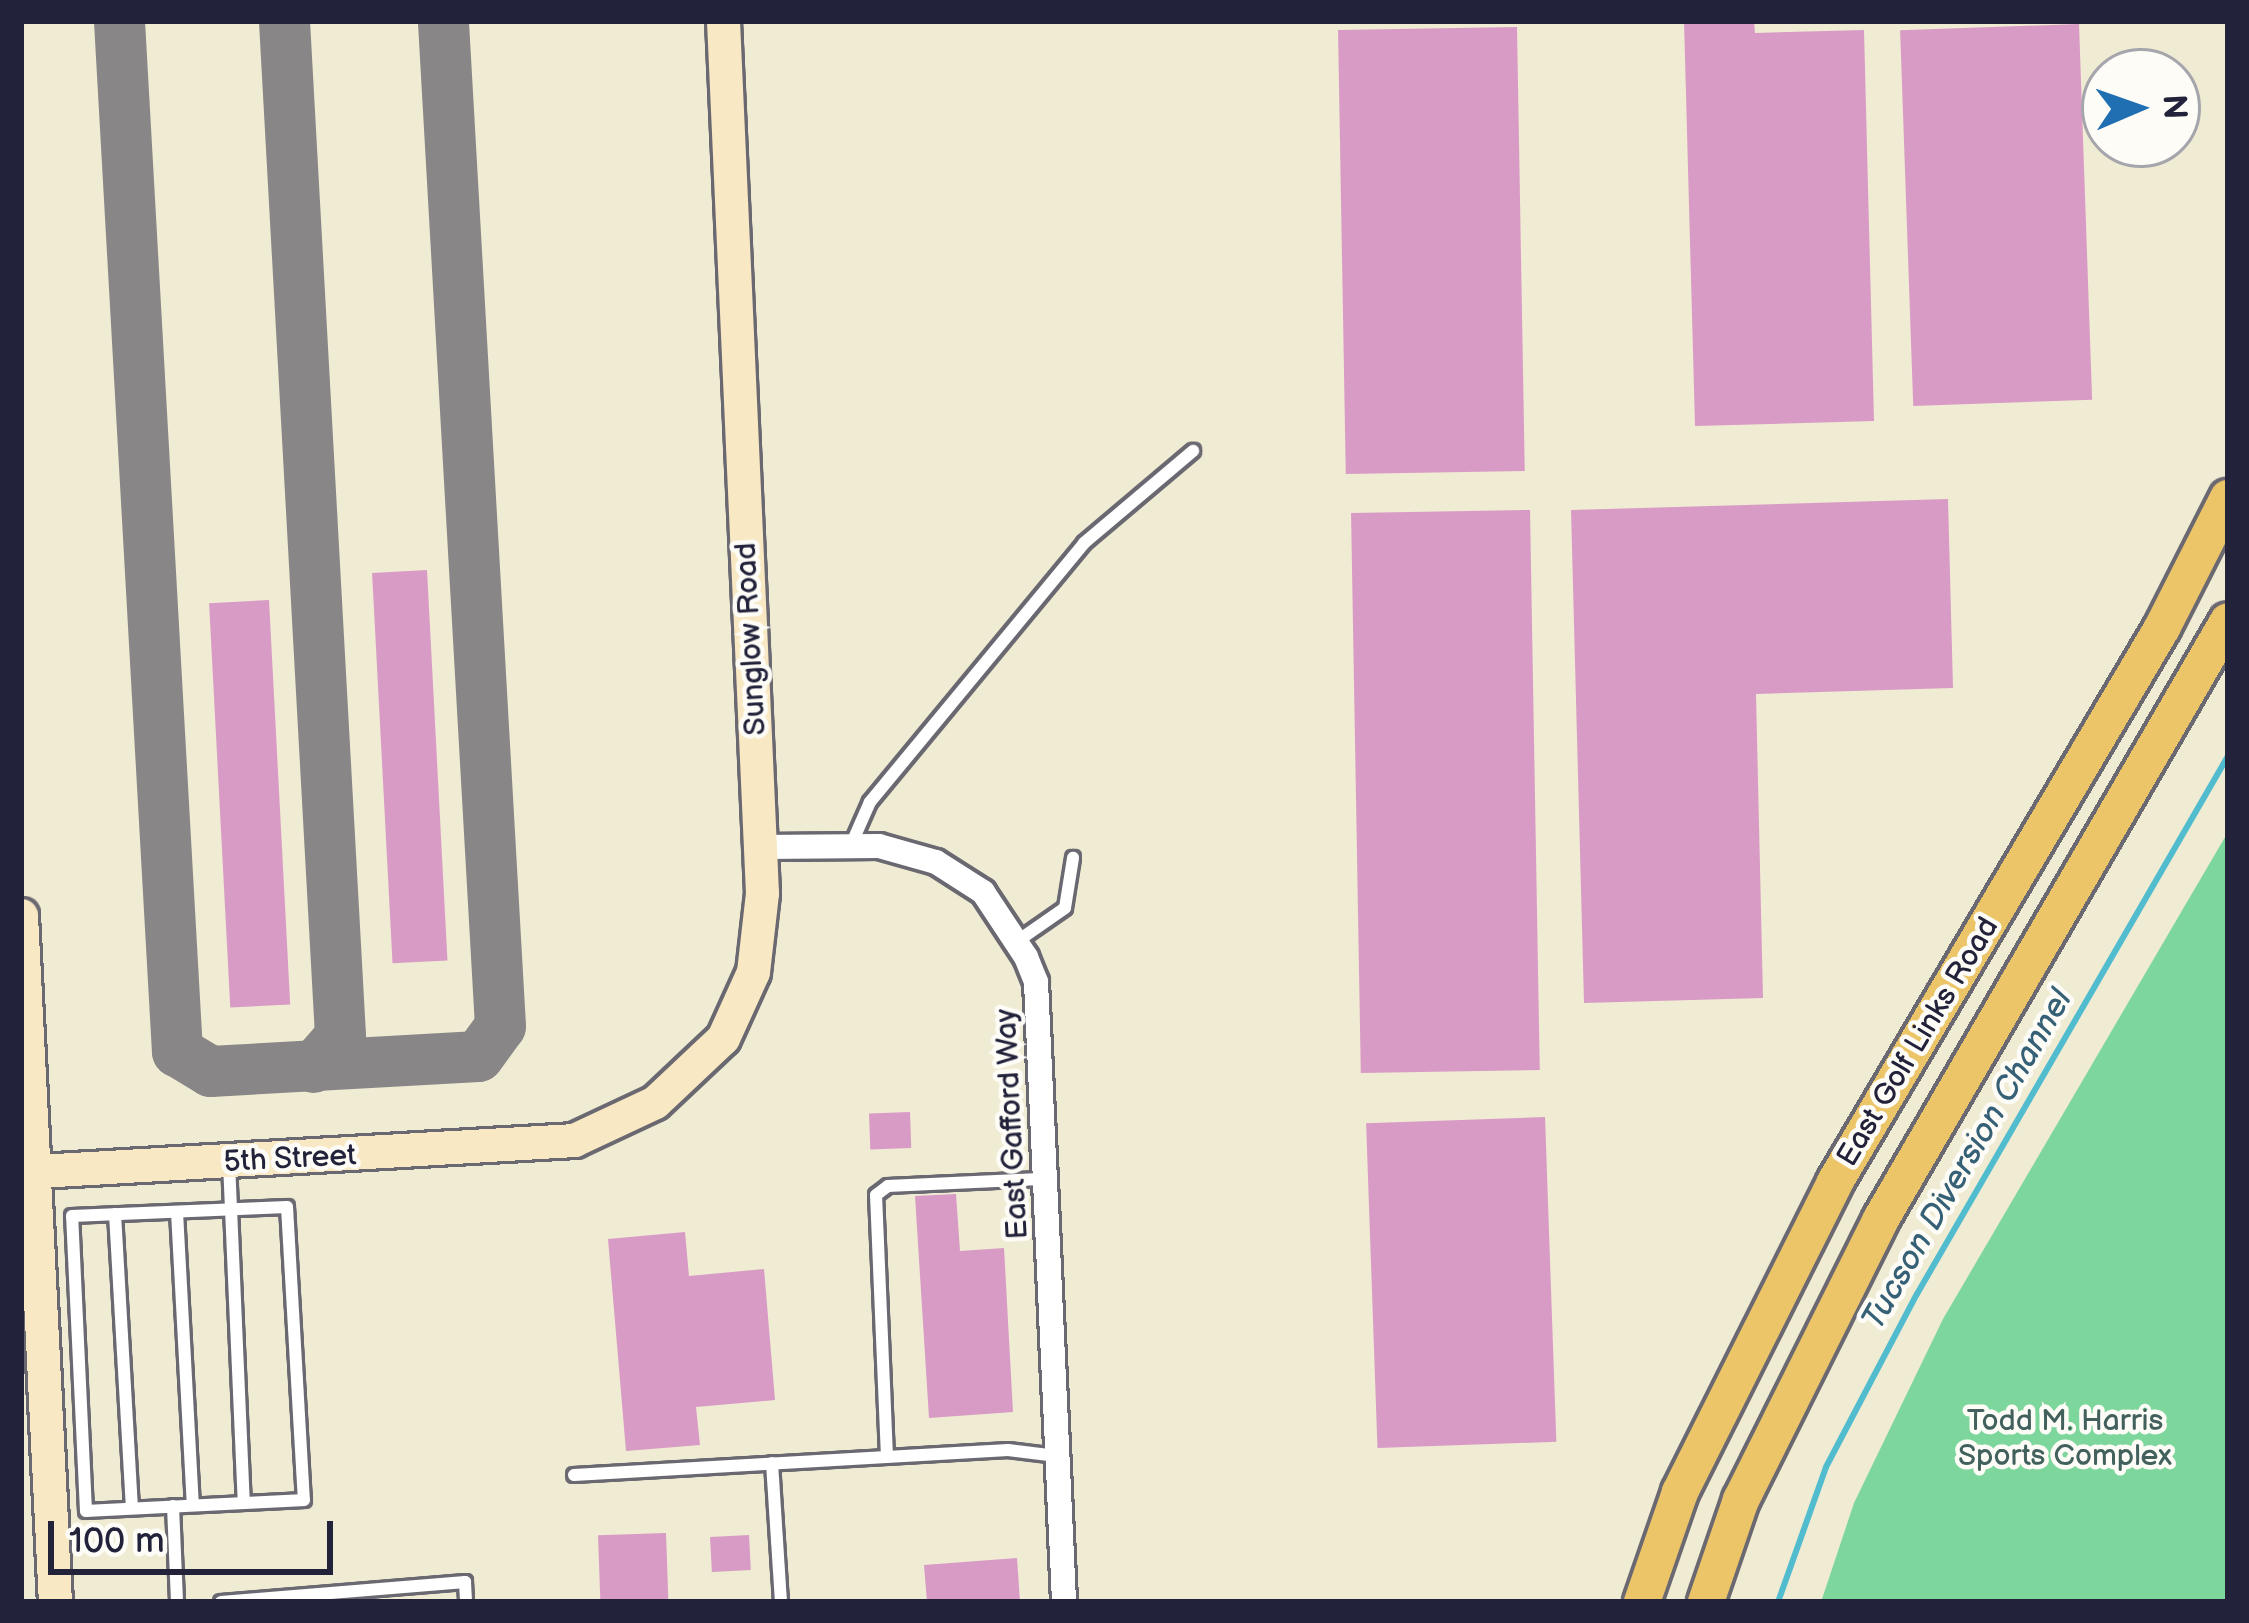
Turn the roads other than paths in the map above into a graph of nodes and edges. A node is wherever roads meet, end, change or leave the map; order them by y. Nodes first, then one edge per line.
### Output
1 (723, 21) edge
2 (1193, 451) dead end
3 (2228, 498) edge
4 (2228, 620) edge
5 (851, 845) junction
6 (761, 848) junction
7 (1073, 858) dead end
8 (21, 915) edge
9 (1019, 940) junction
10 (547, 1144) joint
11 (230, 1162) junction
12 (26, 1172) edge
13 (1045, 1179) junction
14 (232, 1209) junction
15 (177, 1211) junction
16 (115, 1214) junction
17 (1057, 1456) junction
18 (887, 1457) junction
19 (772, 1463) junction
20 (574, 1474) dead end
21 (244, 1502) junction
22 (193, 1505) junction
23 (173, 1506) junction
24 (132, 1508) junction
25 (55, 1602) edge
26 (177, 1602) edge
27 (221, 1602) edge
28 (466, 1602) edge
29 (781, 1602) edge
30 (1064, 1602) edge
31 (1642, 1602) edge
32 (1706, 1602) edge

1 - 6 street, Sunglow Road
2 - 5 lane
3 - 31 main road, East Golf Links Road
4 - 32 main road, East Golf Links Road
5 - 6 street, East Gafford Way
5 - 9 street, East Gafford Way
6 - 10 street, Sunglow Road
7 - 9 lane
8 - 12 street
9 - 13 street, East Gafford Way
10 - 11 street, 5th Street
11 - 12 street, 5th Street
11 - 14 lane
12 - 25 street
13 - 17 street, East Gafford Way
13 - 18 lane
14 - 15 lane
14 - 21 lane
14 - 21 lane
15 - 16 lane
15 - 22 lane
16 - 24 lane
16 - 24 lane
17 - 18 lane
17 - 30 street, East Gafford Way
18 - 19 lane
19 - 20 lane
19 - 29 lane
21 - 22 lane
22 - 23 lane
23 - 24 lane
23 - 26 lane
27 - 28 lane

